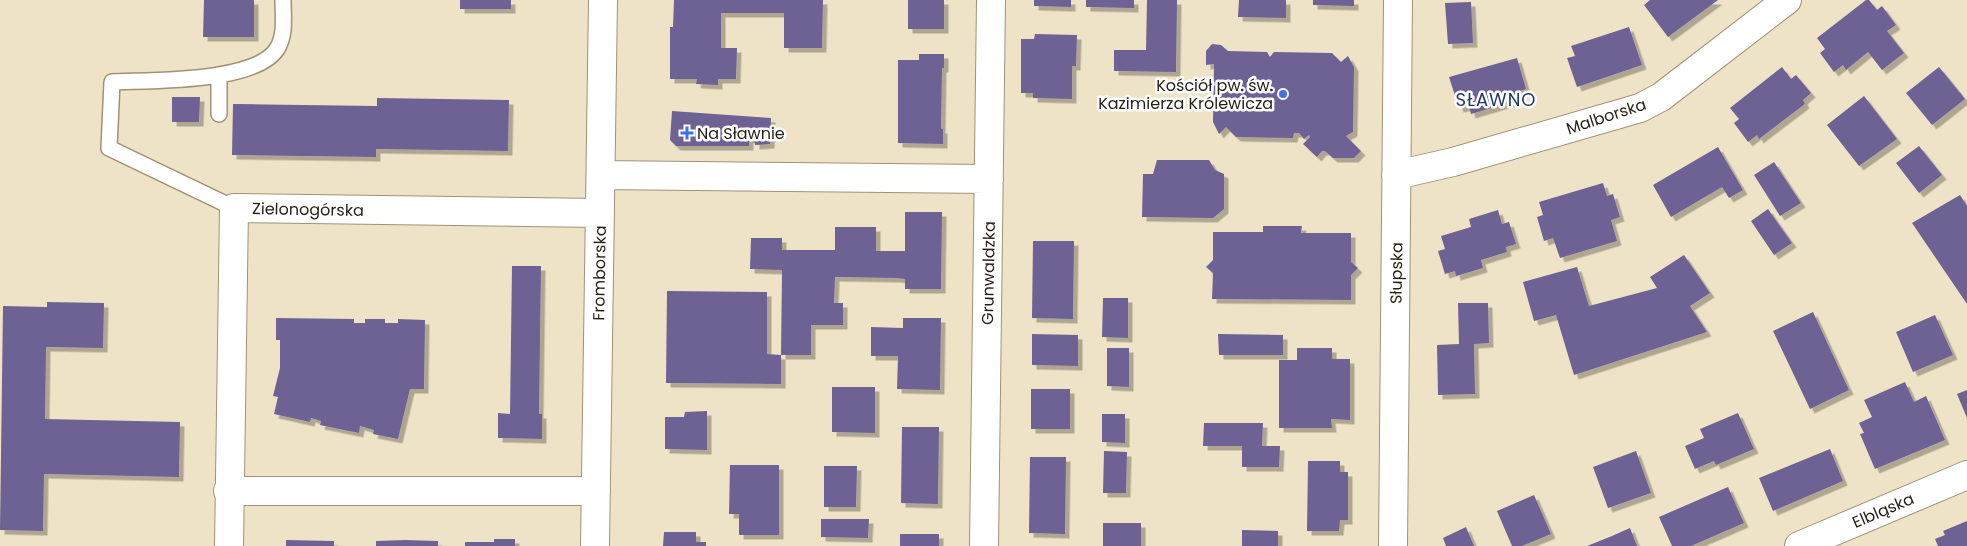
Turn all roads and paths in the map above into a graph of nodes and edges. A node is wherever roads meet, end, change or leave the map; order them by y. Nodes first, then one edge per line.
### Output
1 (283, 0) edge
2 (603, 0) edge
3 (991, 0) edge
4 (1398, 0) edge
5 (1786, 0) edge
6 (219, 75) junction
7 (219, 114) dead end
8 (601, 174) junction
9 (1396, 175) junction
10 (989, 178) junction
11 (234, 208) junction
12 (600, 213) junction
13 (1967, 475) edge
14 (596, 491) junction
15 (228, 492) junction
16 (229, 546) edge
17 (595, 546) edge
18 (984, 546) edge
19 (1393, 546) edge
20 (1799, 546) edge

1 - 6 lane
2 - 8 street, Fromborska
3 - 10 street, Grunwaldzka
4 - 9 street, Słupska
5 - 9 street, Malborska
6 - 7 lane
6 - 11 lane
8 - 10 street
8 - 12 street, Fromborska
9 - 19 street, Słupska
10 - 18 street, Grunwaldzka
11 - 12 street, Zielonogórska
11 - 15 street, Zielonogórska
12 - 14 street, Fromborska
13 - 20 street, Elbląska
14 - 15 street
14 - 17 street, Fromborska
15 - 16 street, Zielonogórska

